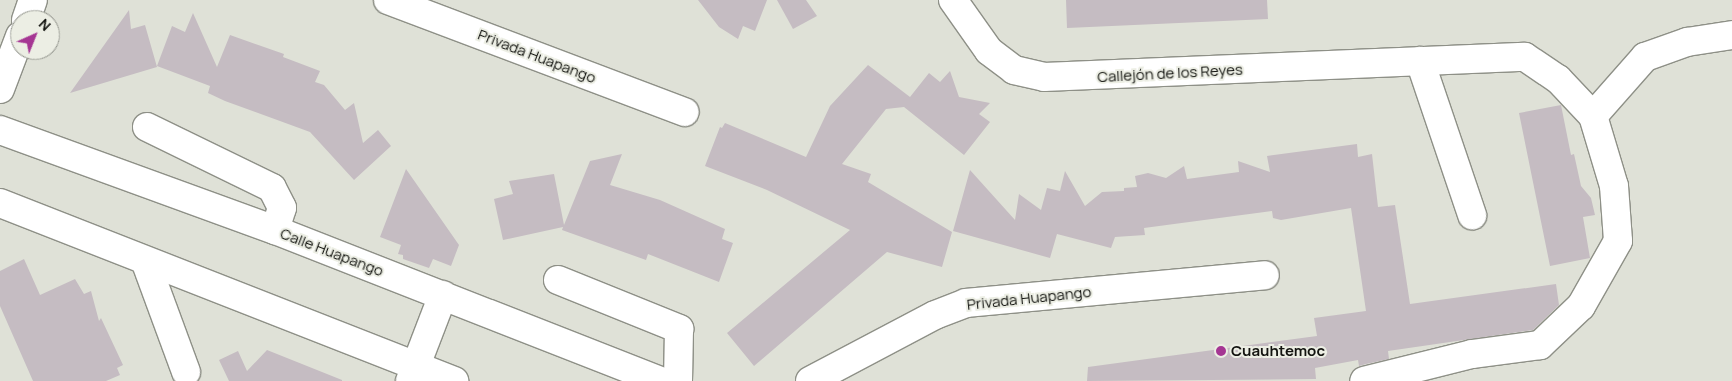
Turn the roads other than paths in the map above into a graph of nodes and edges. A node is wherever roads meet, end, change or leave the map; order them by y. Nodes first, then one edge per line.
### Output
1 (388, 0) edge
2 (953, 0) edge
3 (1732, 35) edge
4 (11, 60) edge
5 (1420, 61) junction
6 (0, 89) edge
7 (685, 112) dead end
8 (1593, 116) junction
9 (148, 127) dead end
10 (0, 130) edge
11 (0, 203) edge
12 (1472, 215) dead end
13 (275, 230) junction
14 (146, 263) junction
15 (1265, 275) dead end
16 (558, 280) dead end
17 (442, 295) junction
18 (186, 372) dead end
19 (414, 374) edge
20 (454, 381) edge
21 (661, 381) edge
22 (678, 381) edge
23 (810, 381) edge
24 (1364, 381) edge

1 - 7 street, Privada Huapango
2 - 5 street, Callejón de los Reyes
3 - 8 street
4 - 6 street
5 - 8 street, Callejón de los Reyes
5 - 12 street
8 - 24 street
9 - 13 street
10 - 13 street, Calle Huapango
11 - 14 street
13 - 17 street, Calle Huapango
14 - 18 street
14 - 19 street
15 - 23 street, Privada Huapango
16 - 22 street
17 - 19 street
17 - 21 street, Calle Huapango
19 - 20 street

